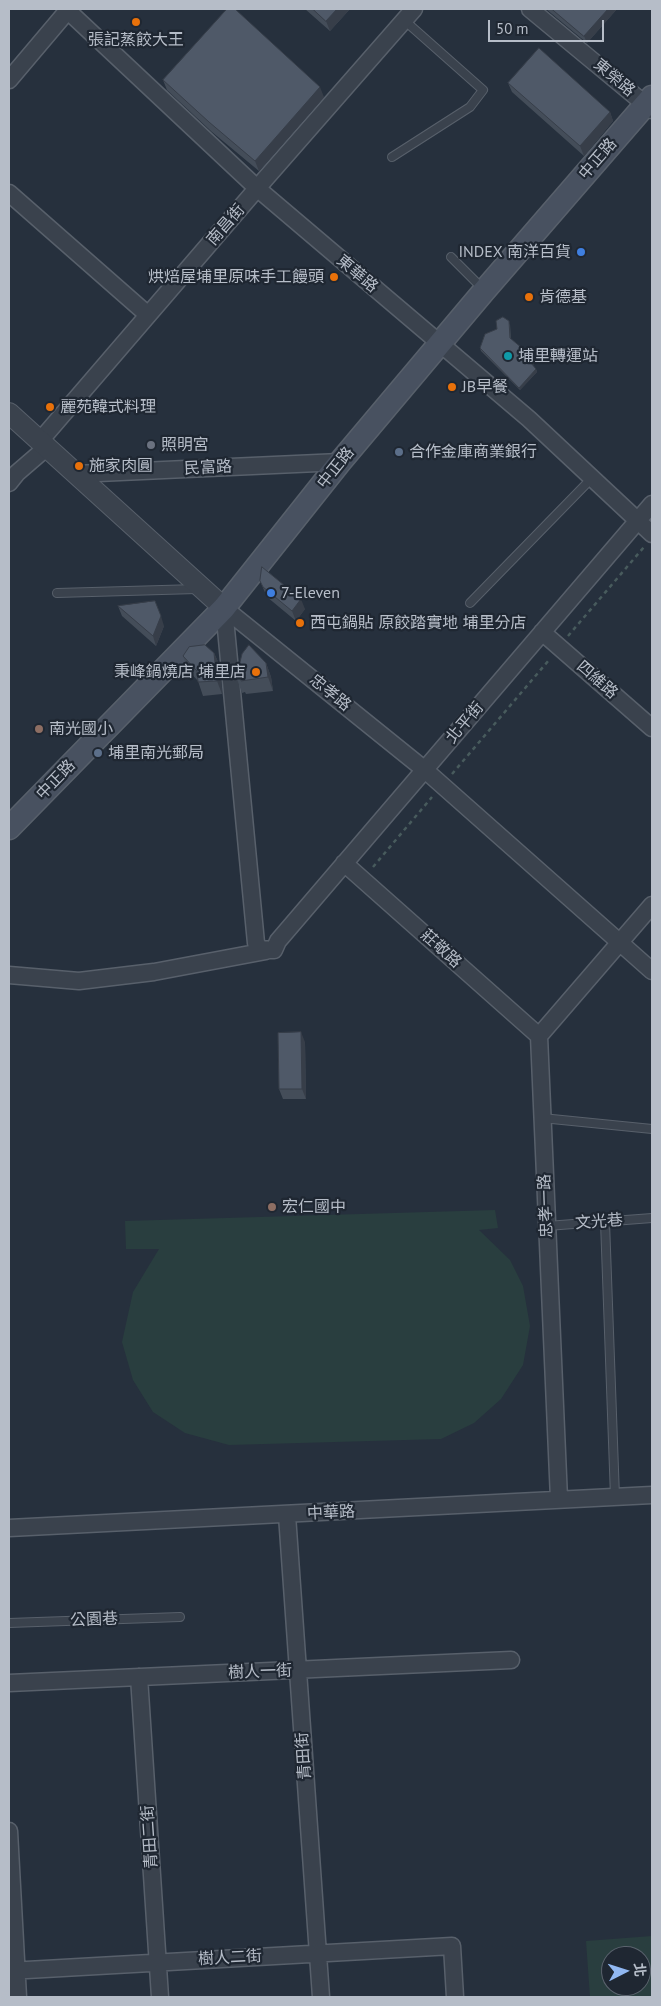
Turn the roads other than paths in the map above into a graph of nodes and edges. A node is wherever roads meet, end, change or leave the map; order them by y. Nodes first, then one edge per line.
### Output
1 (68, 9) edge
2 (530, 9) edge
3 (409, 14) edge
4 (9, 80) edge
5 (650, 104) edge
6 (392, 157) dead end
7 (258, 189) junction
8 (9, 193) edge
9 (451, 257) dead end
10 (484, 291) junction
11 (148, 315) junction
12 (440, 344) junction
13 (9, 413) edge
14 (43, 445) junction
15 (340, 462) junction
16 (76, 474) junction
17 (592, 478) junction
18 (9, 483) edge
19 (652, 504) edge
20 (638, 521) junction
21 (649, 539) edge
22 (203, 589) junction
23 (57, 593) dead end
24 (470, 604) dead end
25 (224, 608) junction
26 (542, 632) junction
27 (652, 728) edge
28 (425, 770) junction
29 (9, 828) edge
30 (344, 863) junction
31 (652, 905) edge
32 (620, 943) junction
33 (272, 946) junction
34 (652, 971) edge
35 (9, 975) edge
36 (538, 1036) junction
37 (542, 1118) junction
38 (652, 1129) edge
39 (652, 1218) edge
40 (605, 1222) junction
41 (547, 1226) junction
42 (652, 1495) edge
43 (615, 1496) junction
44 (559, 1499) junction
45 (287, 1515) junction
46 (9, 1528) edge
47 (180, 1617) dead end
48 (9, 1623) edge
49 (511, 1660) dead end
50 (298, 1670) junction
51 (139, 1676) junction
52 (9, 1683) edge
53 (9, 1831) edge
54 (10, 1868) edge
55 (318, 1954) junction
56 (158, 1962) junction
57 (13, 1971) edge
58 (18, 1997) edge
59 (160, 1997) edge
60 (321, 1997) edge
61 (455, 1997) edge

1 - 4 street
1 - 7 street, 東華路
2 - 5 street, 東榮路
3 - 6 lane
3 - 7 street, 南昌街
5 - 10 main road, 中正路
7 - 11 street, 南昌街
7 - 12 street, 東華路
8 - 11 street
9 - 10 lane
10 - 12 main road, 中正路
11 - 14 street, 南昌街
12 - 15 main road, 中正路
12 - 17 street, 東華路
13 - 14 street, 忠孝路
14 - 16 street, 忠孝路
14 - 18 street
15 - 16 street, 民富路
15 - 25 main road, 中正路
16 - 22 street, 忠孝路
17 - 20 street, 東華路
17 - 24 lane
19 - 20 street, 北平街
20 - 21 street, 東華路
20 - 26 street, 北平街
22 - 23 lane
22 - 25 street, 忠孝路
25 - 28 street, 忠孝路
25 - 29 main road, 中正路
25 - 33 street
26 - 27 street, 四維路
26 - 28 street, 北平街
28 - 30 street, 北平街
28 - 32 street, 忠孝路
30 - 33 street, 北平街
30 - 36 street, 莊敬路
31 - 32 street
32 - 34 street, 忠孝路
32 - 36 street
33 - 35 street
36 - 37 street, 忠孝一路
37 - 38 lane
37 - 41 street, 忠孝一路
39 - 40 lane, 文光巷
40 - 41 lane, 文光巷
40 - 43 lane
41 - 44 street, 忠孝一路
42 - 43 street, 中華路
43 - 44 street, 中華路
44 - 45 street, 中華路
45 - 46 street, 中華路
45 - 50 street, 青田街
47 - 48 lane, 公園巷
49 - 50 street, 樹人一街
50 - 51 street, 樹人一街
50 - 55 street, 青田街
51 - 52 street, 樹人一街
51 - 56 street, 青田二街
53 - 54 street
54 - 57 street
55 - 56 street, 樹人二街
55 - 60 street, 青田街
55 - 61 street, 樹人二街
56 - 57 street, 樹人二街
56 - 59 street, 青田二街
57 - 58 street

